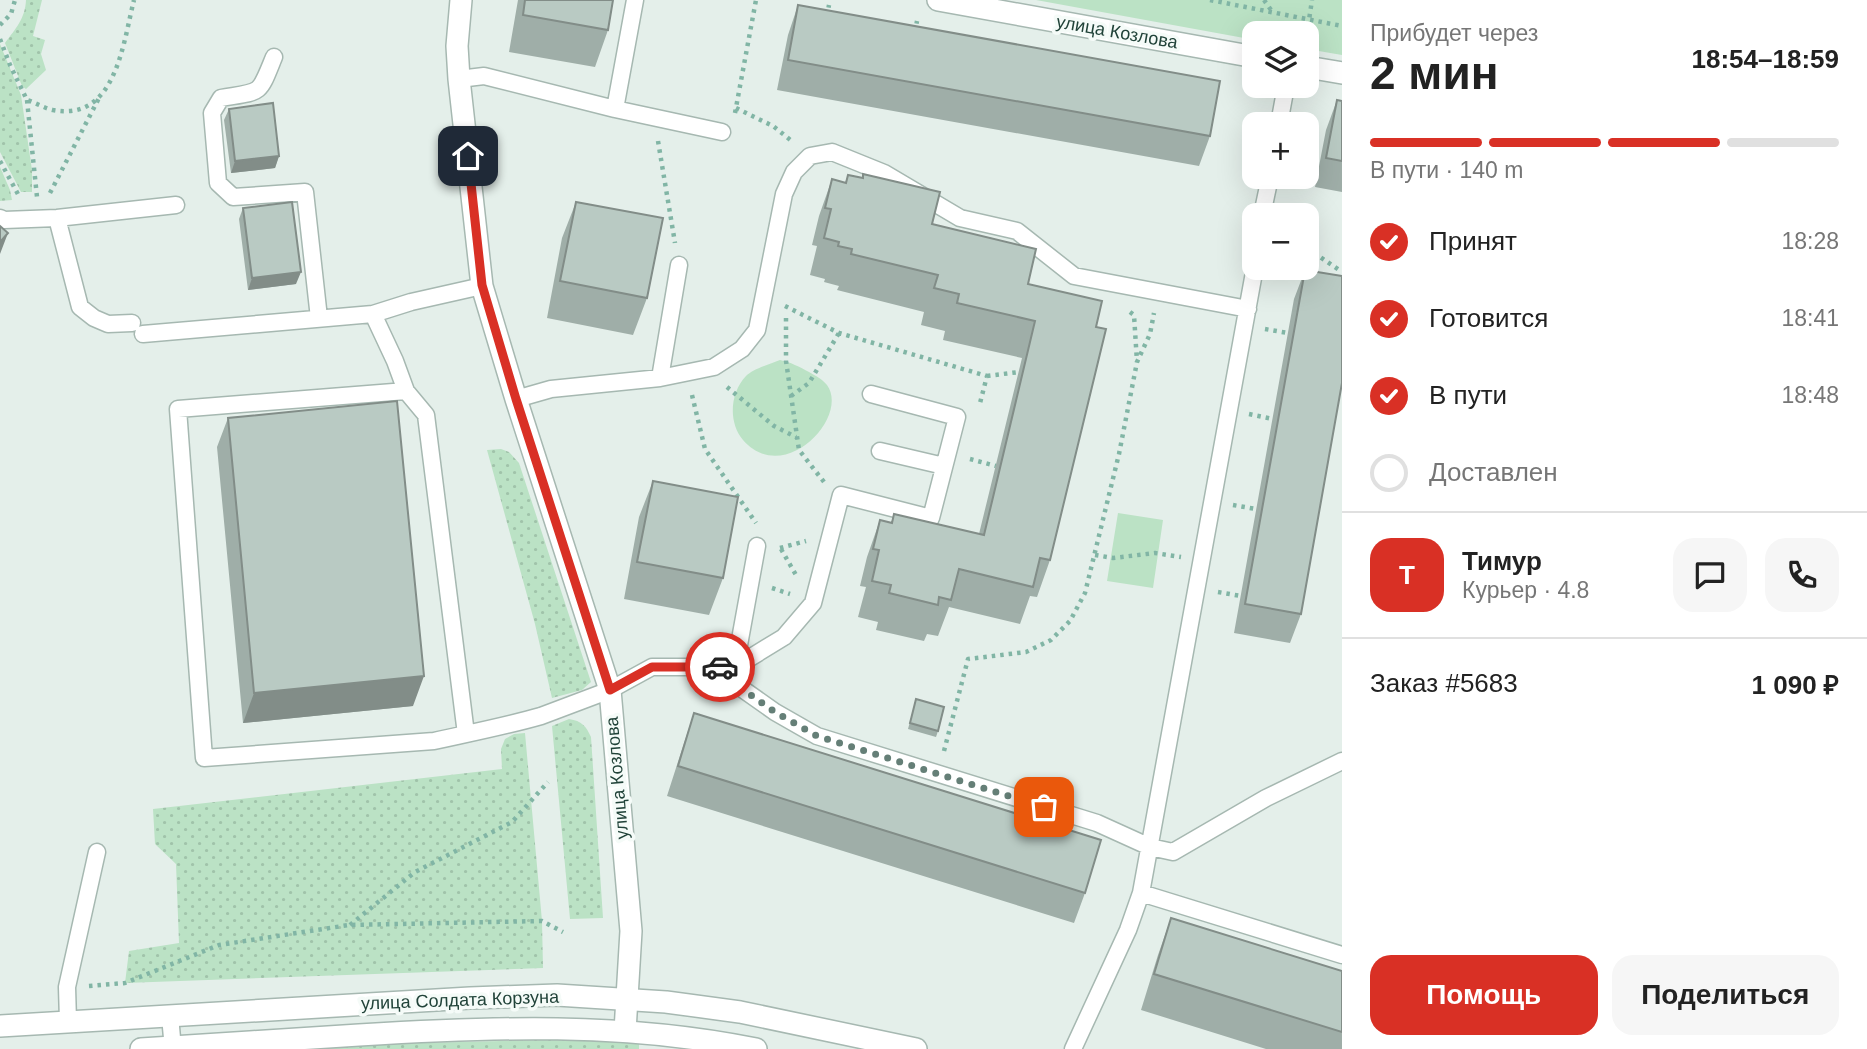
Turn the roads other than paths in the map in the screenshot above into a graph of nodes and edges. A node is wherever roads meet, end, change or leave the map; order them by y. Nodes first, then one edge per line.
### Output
1 (461, 0) edge
2 (635, 0) edge
3 (938, 0) edge
4 (1242, 55) edge
5 (274, 57) dead end
6 (1319, 69) edge
7 (1342, 73) edge
8 (459, 79) junction
9 (615, 109) junction
10 (722, 132) road end
11 (176, 205) dead end
12 (0, 218) edge
13 (49, 218) junction
14 (679, 265) dead end
15 (1253, 280) edge
16 (482, 285) junction
17 (1248, 309) junction
18 (373, 314) junction
19 (318, 318) junction
20 (660, 378) junction
21 (406, 391) junction
22 (871, 394) dead end
23 (516, 399) junction
24 (880, 451) dead end
25 (944, 466) junction
26 (757, 547) road end
27 (736, 667) junction
28 (610, 690) junction
29 (466, 734) junction
30 (1342, 761) edge
31 (1150, 847) junction
32 (97, 852) dead end
33 (1142, 893) junction
34 (1342, 955) edge
35 (628, 998) junction
36 (170, 1016) junction
37 (68, 1021) junction
38 (0, 1026) edge
39 (625, 1031) junction
40 (173, 1048) edge
41 (141, 1049) edge
42 (755, 1049) edge
43 (916, 1049) edge
44 (1073, 1049) edge

1 - 8 street, улица Козлова
2 - 9 lane
3 - 4 street, улица Козлова
5 - 19 lane
6 - 7 street
8 - 9 lane
8 - 16 street, улица Козлова
9 - 10 lane
11 - 13 lane
12 - 13 lane
13 - 19 lane
14 - 20 lane
15 - 17 lane
16 - 18 lane
16 - 23 street, улица Козлова
17 - 20 lane
17 - 31 lane
18 - 19 lane
18 - 21 lane
20 - 23 lane
21 - 29 lane
21 - 29 lane
22 - 25 lane
23 - 28 street, улица Козлова
24 - 25 lane
25 - 27 lane
26 - 27 lane
27 - 28 lane
27 - 31 lane
28 - 29 lane
28 - 35 street, улица Козлова
30 - 31 lane
31 - 33 lane
32 - 37 lane
33 - 34 lane
33 - 44 lane
35 - 36 street, улица Солдата Корзуна
35 - 39 street, улица Козлова
35 - 43 street, улица Солдата Корзуна
36 - 37 street, улица Солдата Корзуна
36 - 40 lane
37 - 38 street, улица Солдата Корзуна
39 - 40 street, улица Солдата Корзуна
39 - 42 street, улица Солдата Корзуна
40 - 41 street, улица Солдата Корзуна

